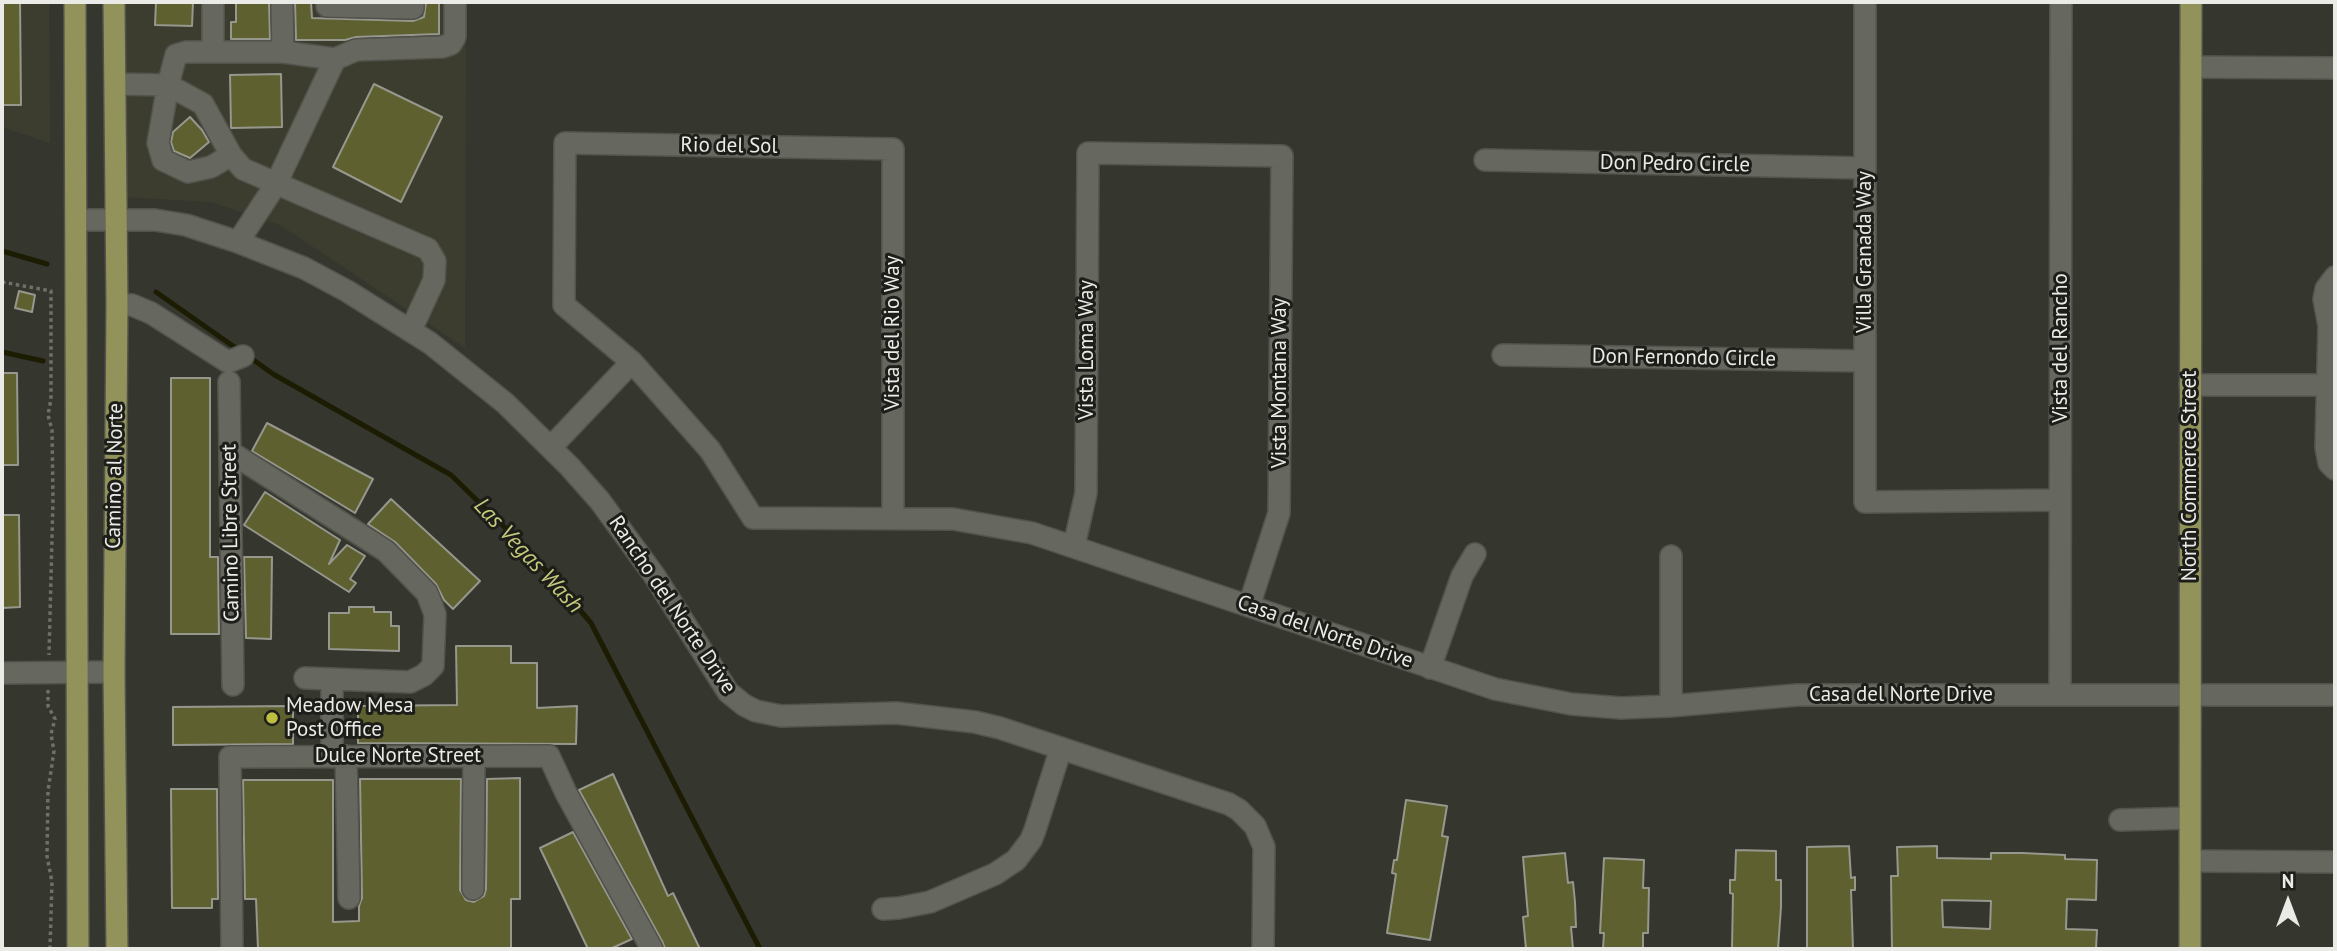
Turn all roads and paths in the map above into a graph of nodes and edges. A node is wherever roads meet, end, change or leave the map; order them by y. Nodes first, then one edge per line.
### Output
1 (75, 2) edge
2 (114, 2) edge
3 (213, 2) edge
4 (282, 2) edge
5 (327, 2) edge
6 (413, 2) edge
7 (455, 2) edge
8 (1865, 2) edge
9 (2061, 2) edge
10 (2191, 2) edge
11 (213, 52) junction
12 (283, 52) junction
13 (335, 59) junction
14 (2191, 67) junction
15 (2335, 68) edge
16 (115, 84) junction
17 (168, 85) junction
18 (893, 149) joint
19 (1088, 153) joint
20 (231, 155) junction
21 (1485, 160) dead end
22 (1865, 168) junction
23 (276, 184) junction
24 (77, 220) junction
25 (116, 220) junction
26 (238, 242) junction
27 (2334, 278) edge
28 (2, 282) edge
29 (117, 304) junction
30 (564, 305) joint
31 (411, 330) junction
32 (1503, 355) dead end
33 (243, 356) dead end
34 (1865, 361) junction
35 (632, 362) junction
36 (229, 382) dead end
37 (2190, 385) junction
38 (2328, 385) junction
39 (551, 447) junction
40 (230, 452) junction
41 (2335, 469) edge
42 (2060, 500) junction
43 (892, 517) junction
44 (1074, 546) junction
45 (1475, 554) dead end
46 (1671, 556) dead end
47 (1249, 606) junction
48 (50, 638) dead end
49 (1430, 668) junction
50 (79, 672) junction
51 (114, 672) junction
52 (2, 673) edge
53 (304, 678) dead end
54 (332, 680) junction
55 (233, 685) dead end
56 (2060, 695) junction
57 (2189, 695) junction
58 (2335, 695) edge
59 (48, 706) dead end
60 (1671, 706) junction
61 (1061, 748) junction
62 (474, 756) junction
63 (339, 757) junction
64 (2189, 818) junction
65 (2120, 820) dead end
66 (2190, 861) junction
67 (2335, 862) edge
68 (473, 889) dead end
69 (349, 898) dead end
70 (883, 909) dead end
71 (50, 949) edge
72 (78, 949) edge
73 (117, 949) edge
74 (232, 949) edge
75 (652, 949) edge
76 (1263, 949) edge
77 (2190, 949) edge

1 - 24 main road, Camino al Norte
2 - 16 main road, Camino al Norte
3 - 11 street
4 - 12 street
5 - 6 street
7 - 13 street
8 - 22 street, Villa Granada Way
9 - 42 street, Vista del Rancho
10 - 14 main road, North Commerce Street
11 - 12 street
11 - 17 street
12 - 13 street
13 - 23 street
14 - 15 street
14 - 37 main road, North Commerce Street
16 - 17 street
16 - 25 main road, Camino al Norte
17 - 20 street
17 - 20 street
18 - 30 street, Rio del Sol
18 - 43 street, Vista del Rio Way
19 - 44 street, Vista Loma Way
19 - 47 street, Vista Montana Way
20 - 23 street
21 - 22 street, Don Pedro Circle
22 - 34 street, Villa Granada Way
23 - 26 street
23 - 31 street
24 - 25 street, Rancho del Norte Drive
24 - 50 main road, Camino al Norte
25 - 26 street, Rancho del Norte Drive
25 - 29 main road, Camino al Norte
26 - 31 street, Rancho del Norte Drive
27 - 38 street
28 - 48 path
29 - 33 street
29 - 51 main road, Camino al Norte
30 - 35 street, Casa del Norte Drive
31 - 39 street, Rancho del Norte Drive
32 - 34 street, Don Fernondo Circle
34 - 42 street, Villa Granada Way
35 - 39 street
35 - 43 street, Casa del Norte Drive
36 - 40 street, Camino Libre Street
37 - 38 street
37 - 57 main road, North Commerce Street
38 - 41 street
39 - 61 street, Rancho del Norte Drive
40 - 54 street
40 - 55 street, Camino Libre Street
42 - 56 street, Vista del Rancho
43 - 44 street, Casa del Norte Drive
44 - 47 street, Casa del Norte Drive
45 - 49 street
46 - 60 street
47 - 49 street, Casa del Norte Drive
49 - 60 street, Casa del Norte Drive
50 - 51 street
50 - 52 street
50 - 72 main road, Camino al Norte
51 - 73 main road, Camino al Norte
53 - 54 street
54 - 63 street
56 - 57 street, Casa del Norte Drive
56 - 60 street, Casa del Norte Drive
57 - 58 street, Casa del Norte Drive
57 - 64 main road, North Commerce Street
59 - 71 path
61 - 70 street
61 - 76 street, Rancho del Norte Drive
62 - 63 street, Dulce Norte Street
62 - 68 street
62 - 75 street, Dulce Norte Street
63 - 69 street
63 - 74 street, Dulce Norte Street
64 - 65 street
64 - 66 main road, North Commerce Street
66 - 67 street
66 - 77 main road, North Commerce Street

